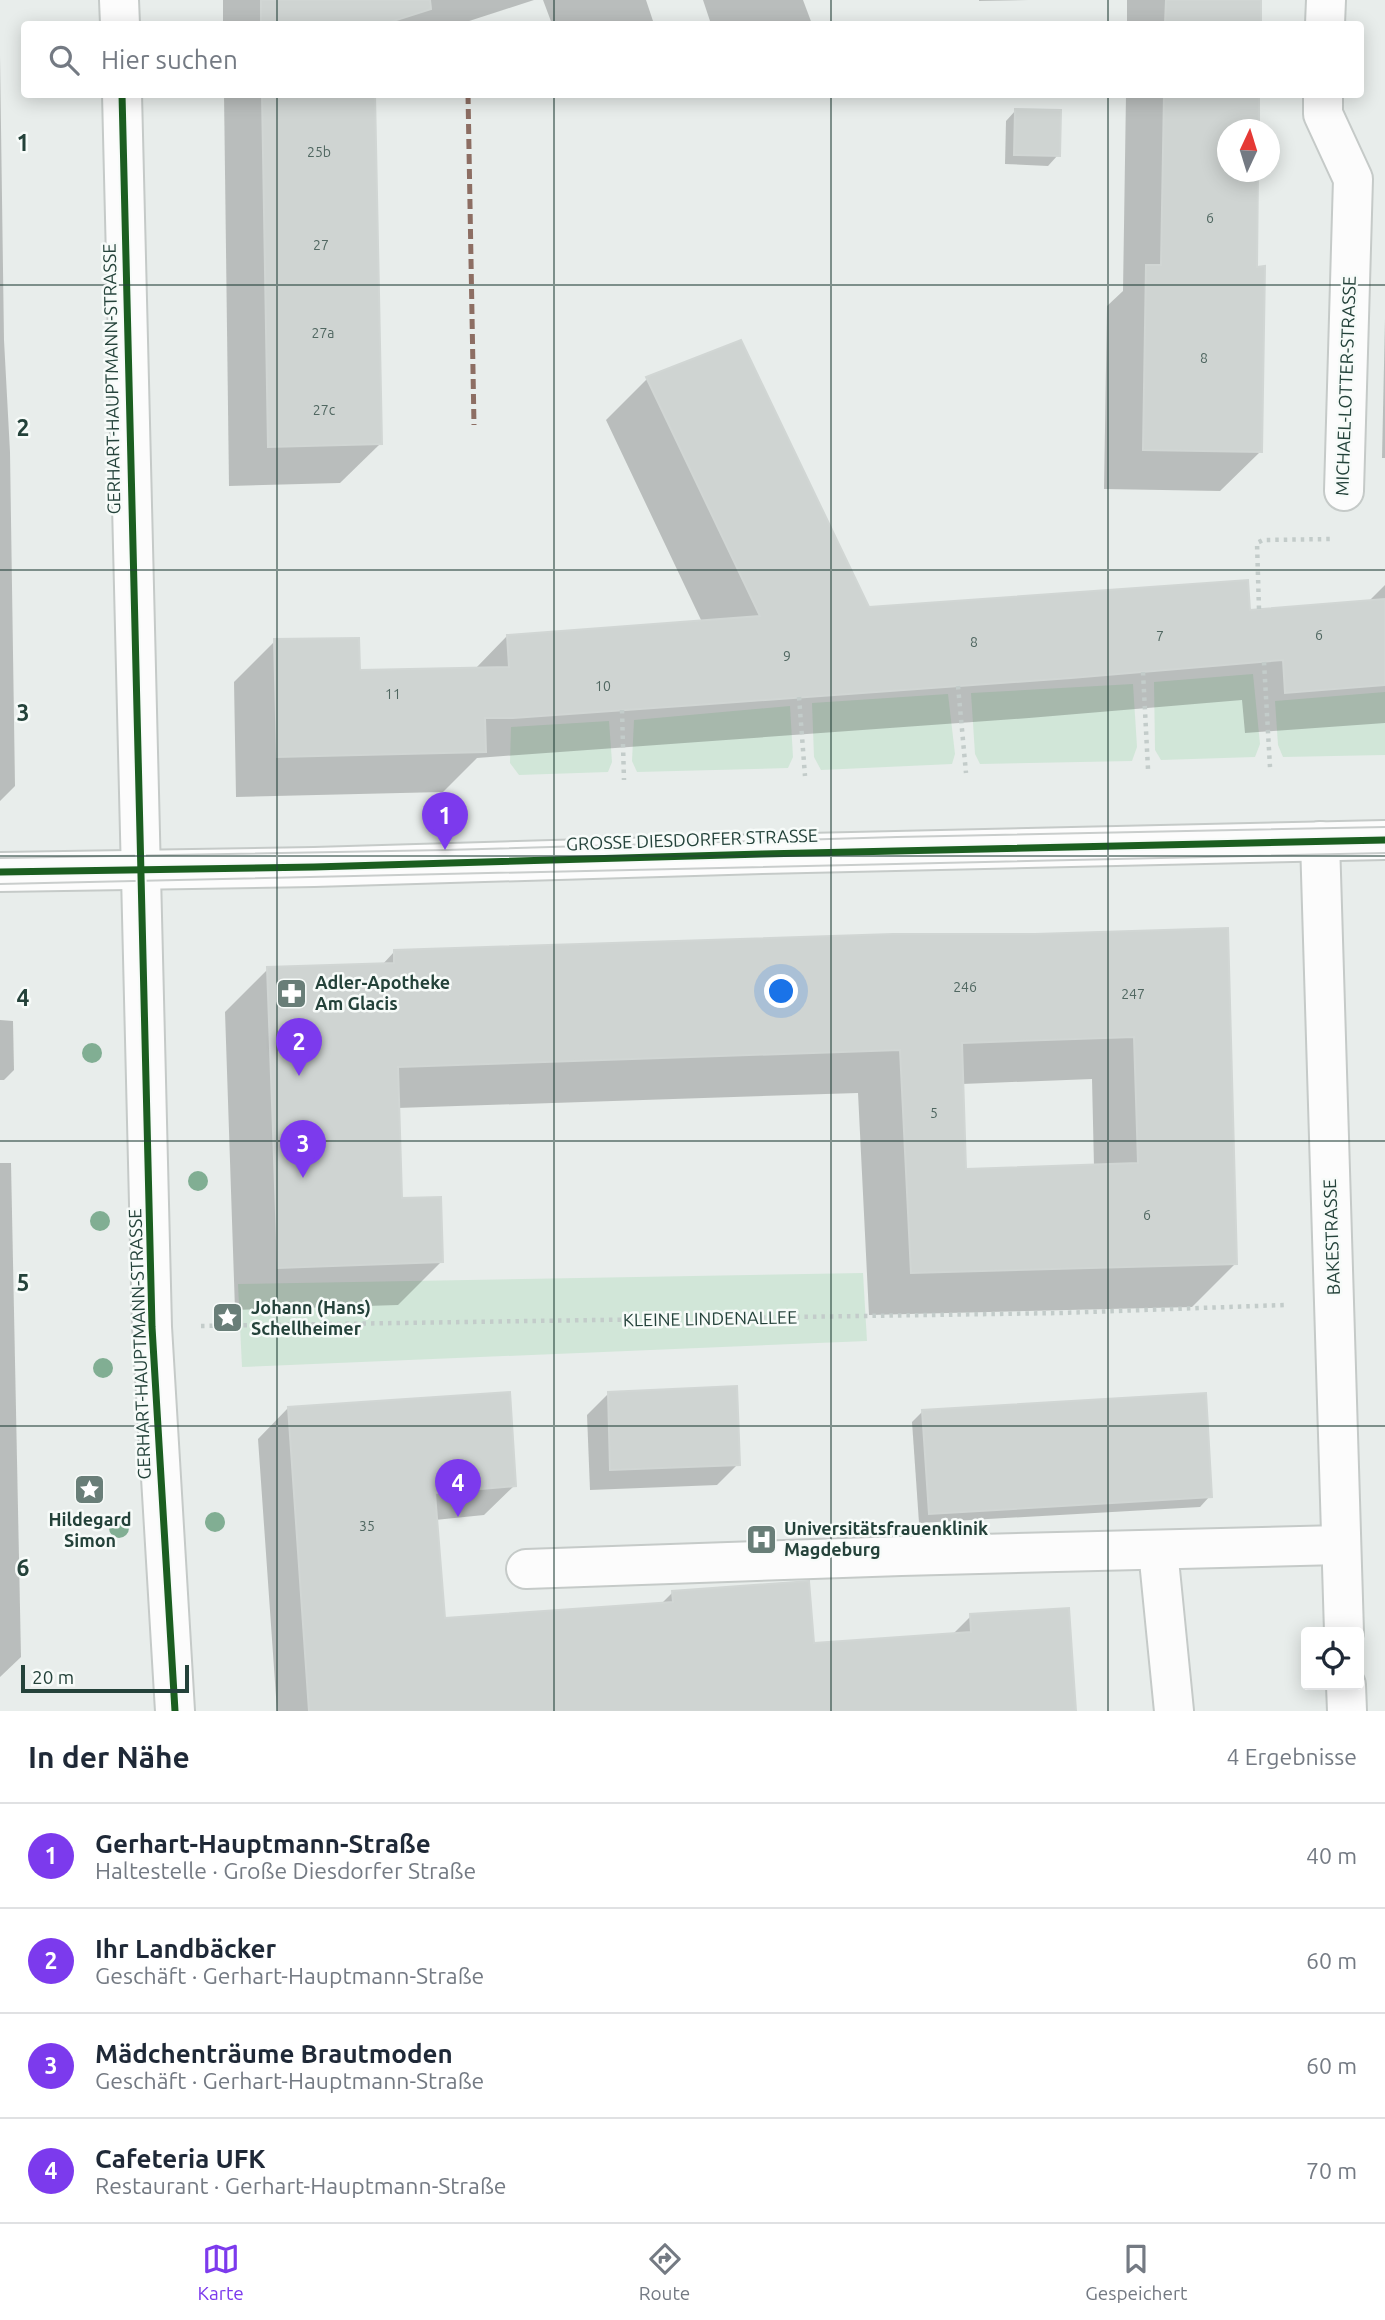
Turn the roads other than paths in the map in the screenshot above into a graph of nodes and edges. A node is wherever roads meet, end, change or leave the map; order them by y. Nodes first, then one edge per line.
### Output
1 (119, 0) edge
2 (1326, 0) edge
3 (120, 21) edge
4 (1325, 21) edge
5 (122, 98) edge
6 (1324, 98) edge
7 (1344, 491) road end
8 (1385, 840) edge
9 (1320, 841) junction
10 (139, 870) junction
11 (0, 872) edge
12 (1340, 1545) junction
13 (1158, 1549) junction
14 (526, 1569) dead end
15 (1344, 1627) edge
16 (1346, 1690) edge
17 (174, 1711) edge
18 (1174, 1711) edge
19 (1347, 1711) edge

1 - 3 street
2 - 4 street
5 - 10 street, GERHART-HAUPTMANN-STRASSE
6 - 7 street, MICHAEL-LOTTER-STRASSE
8 - 9 street, GROSSE DIESDORFER STRASSE
9 - 10 street, GROSSE DIESDORFER STRASSE
9 - 12 street, BAKESTRASSE
10 - 11 street, GROSSE DIESDORFER STRASSE
10 - 17 street, GERHART-HAUPTMANN-STRASSE
12 - 13 street
12 - 15 street, BAKESTRASSE
13 - 14 street
13 - 18 street
16 - 19 street

